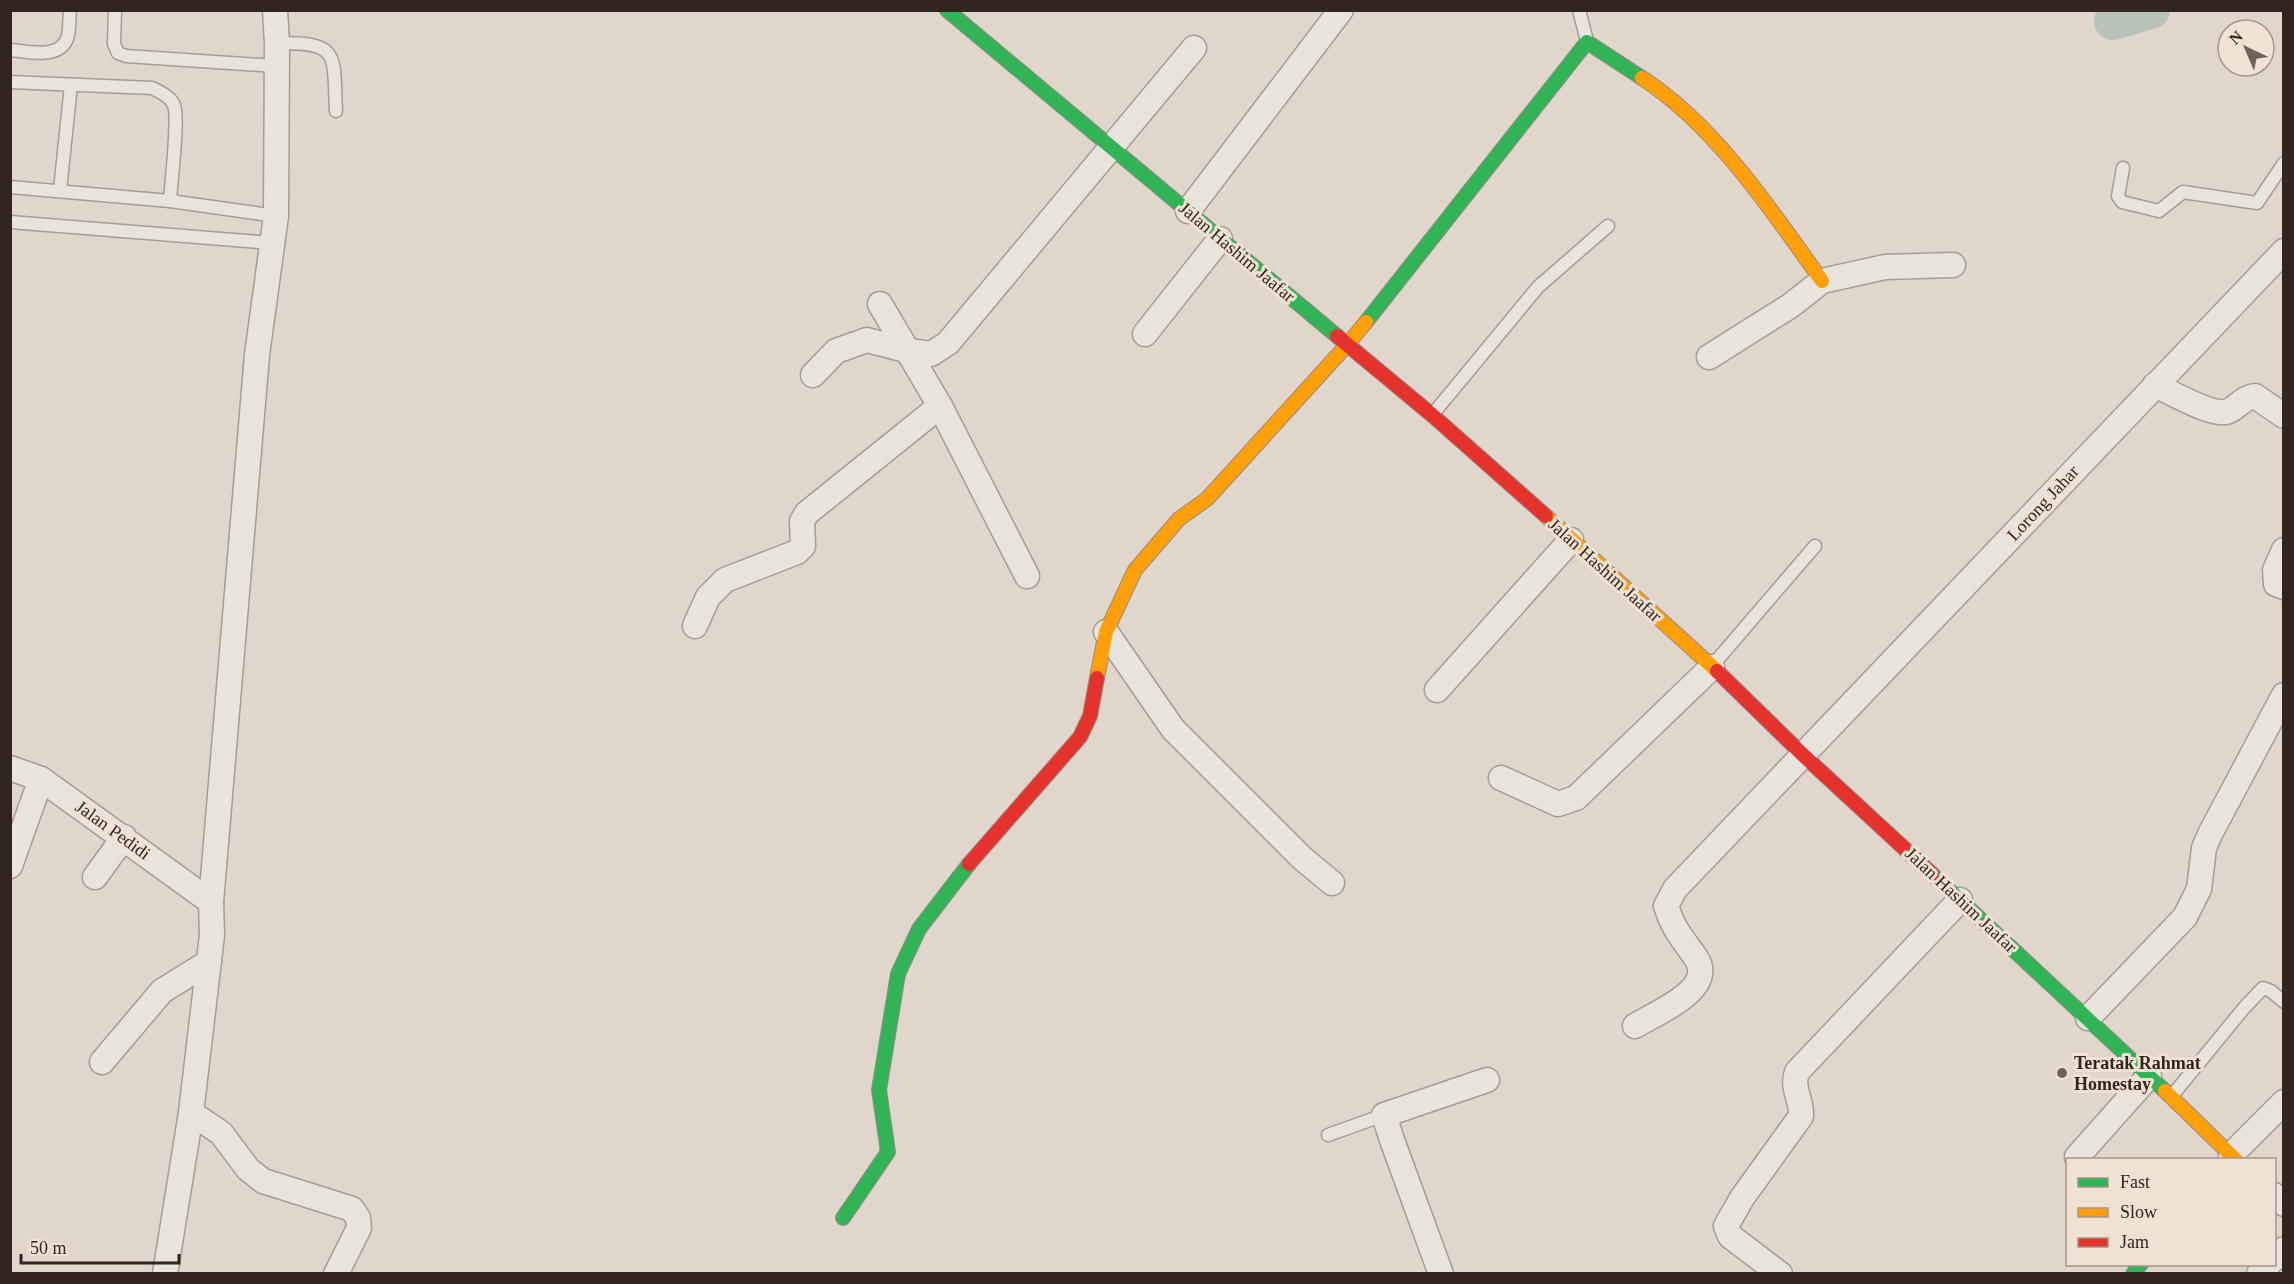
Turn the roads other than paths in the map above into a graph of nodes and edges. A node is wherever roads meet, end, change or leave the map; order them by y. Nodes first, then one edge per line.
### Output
1 (70, 10) edge
2 (115, 10) edge
3 (274, 10) edge
4 (947, 10) edge
5 (1341, 10) edge
6 (1579, 10) edge
7 (1587, 42) junction
8 (1194, 48) dead end
9 (10, 50) edge
10 (277, 55) junction
11 (10, 82) edge
12 (71, 85) junction
13 (336, 111) dead end
14 (1112, 146) junction
15 (2283, 163) edge
16 (2123, 168) dead end
17 (10, 187) edge
18 (60, 190) junction
19 (170, 201) junction
20 (1188, 211) junction
21 (276, 216) junction
22 (10, 222) edge
23 (1608, 226) dead end
24 (1220, 239) junction
25 (272, 243) junction
26 (1953, 265) dead end
27 (2278, 266) edge
28 (1822, 281) junction
29 (880, 304) dead end
30 (1145, 334) dead end
31 (1347, 345) junction
32 (909, 351) junction
33 (1709, 357) dead end
34 (813, 375) dead end
35 (2155, 385) junction
36 (940, 406) junction
37 (1432, 415) junction
38 (2283, 416) edge
39 (1571, 540) junction
40 (1815, 546) dead end
41 (2283, 550) edge
42 (1027, 576) dead end
43 (2283, 587) edge
44 (695, 626) dead end
45 (1106, 632) junction
46 (1712, 667) junction
47 (1437, 690) dead end
48 (2283, 695) edge
49 (1802, 754) junction
50 (10, 768) edge
51 (1501, 778) dead end
52 (41, 780) junction
53 (124, 837) junction
54 (10, 866) edge
55 (95, 877) dead end
56 (1332, 883) dead end
57 (1960, 900) junction
58 (211, 902) junction
59 (209, 962) junction
60 (2283, 1002) edge
61 (2088, 1018) junction
62 (1635, 1026) dead end
63 (102, 1062) dead end
64 (2149, 1076) junction
65 (1487, 1080) dead end
66 (2170, 1098) junction
67 (2283, 1102) edge
68 (191, 1113) junction
69 (1384, 1115) junction
70 (1328, 1135) dead end
71 (2077, 1157) dead end
72 (2233, 1157) edge
73 (843, 1218) dead end
74 (165, 1274) edge
75 (336, 1274) edge
76 (1442, 1274) edge
77 (1780, 1274) edge

1 - 9 lane
2 - 10 lane
3 - 10 street
4 - 14 street, Jalan Hashim Jaafar
5 - 20 street
6 - 7 lane
7 - 28 street
7 - 31 street
8 - 14 street
10 - 13 lane
10 - 21 street
11 - 12 lane
12 - 18 lane
12 - 19 lane
14 - 20 street, Jalan Hashim Jaafar
14 - 32 street
15 - 16 lane
17 - 18 lane
18 - 19 lane
19 - 21 lane
20 - 24 street, Jalan Hashim Jaafar
21 - 25 street
22 - 25 lane
23 - 37 lane
24 - 30 street
24 - 31 street, Jalan Hashim Jaafar
25 - 58 street
26 - 28 street
27 - 35 street, Lorong Jahar
28 - 33 street
29 - 32 street
31 - 37 street, Jalan Hashim Jaafar
31 - 45 street
32 - 34 street
32 - 36 street
35 - 38 street
35 - 49 street, Lorong Jahar
36 - 42 street
36 - 44 street
37 - 39 street, Jalan Hashim Jaafar
39 - 46 street, Jalan Hashim Jaafar
39 - 47 street
40 - 46 lane
41 - 43 street
45 - 56 street
45 - 73 street
46 - 49 street, Jalan Hashim Jaafar
46 - 51 street
48 - 61 street
49 - 57 street, Jalan Hashim Jaafar
49 - 62 street, Lorong Jahar
50 - 52 street, Jalan Pedidi
52 - 53 street, Jalan Pedidi
52 - 54 street
53 - 55 street
53 - 58 street, Jalan Pedidi
57 - 61 street, Jalan Hashim Jaafar
57 - 77 street
58 - 59 street
59 - 63 street
59 - 68 street
60 - 66 lane
61 - 64 street, Jalan Hashim Jaafar
64 - 66 street, Jalan Hashim Jaafar
64 - 71 street
65 - 69 street
66 - 72 street, Jalan Hashim Jaafar
67 - 72 street
68 - 74 street
68 - 75 street
69 - 70 lane
69 - 76 street

